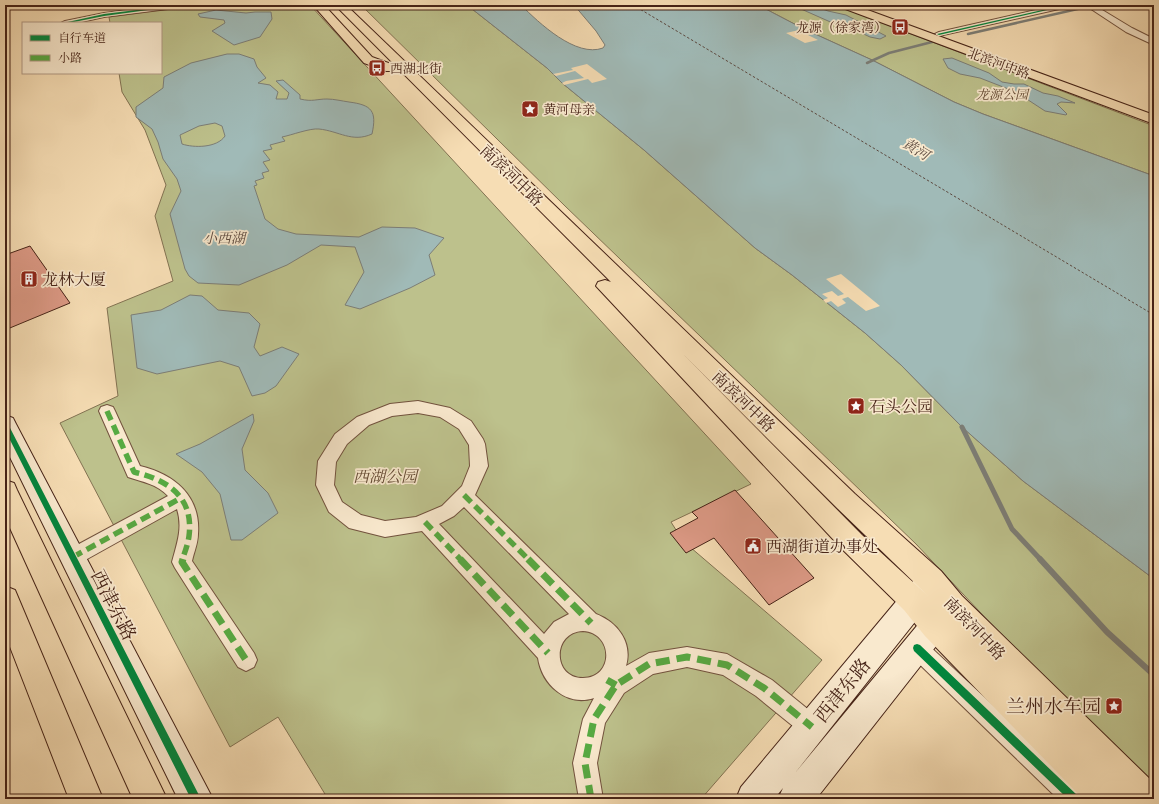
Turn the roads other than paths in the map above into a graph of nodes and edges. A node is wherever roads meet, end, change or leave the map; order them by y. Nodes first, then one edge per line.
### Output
1 (184, 5) edge
2 (318, 5) edge
3 (328, 5) edge
4 (844, 5) edge
5 (860, 5) edge
6 (1068, 5) edge
7 (1106, 5) edge
8 (1092, 7) edge
9 (347, 9) edge
10 (70, 22) edge
11 (939, 34) junction
12 (1154, 42) edge
13 (385, 63) junction
14 (1154, 112) edge
15 (1154, 120) edge
16 (107, 411) dead end
17 (5, 424) edge
18 (5, 490) edge
19 (464, 495) junction
20 (181, 498) junction
21 (425, 522) junction
22 (73, 557) junction
23 (922, 591) junction
24 (5, 599) edge
25 (591, 622) junction
26 (935, 626) junction
27 (548, 653) junction
28 (246, 660) dead end
29 (612, 682) junction
30 (812, 727) junction
31 (86, 799) edge
32 (150, 799) edge
33 (196, 799) edge
34 (591, 799) edge
35 (753, 799) edge
36 (795, 799) edge
37 (1075, 799) edge
38 (1106, 799) edge
39 (1146, 799) edge

1 - 10 street
2 - 13 main road
3 - 13 main road, 南滨河中路
4 - 15 main road, 北滨河中路
5 - 11 main road, 北滨河中路
6 - 11 street
7 - 8 street
8 - 12 street
9 - 23 main road, 南滨河中路
11 - 14 main road, 北滨河中路
13 - 23 main road, 南滨河中路
16 - 20 street
17 - 22 street, 西津东路
18 - 32 main road
19 - 21 street
19 - 21 street
19 - 25 street
20 - 22 street
20 - 28 street
21 - 27 street
22 - 33 street, 西津东路
23 - 26 main road, 南滨河中路
23 - 30 street, 西津东路
24 - 31 main road
25 - 27 street
25 - 29 street
26 - 36 street, 西津东路
26 - 37 street
26 - 38 main road, 南滨河中路
26 - 39 main road, 南滨河中路
27 - 29 street
29 - 30 street
29 - 34 street
30 - 35 street, 西津东路

